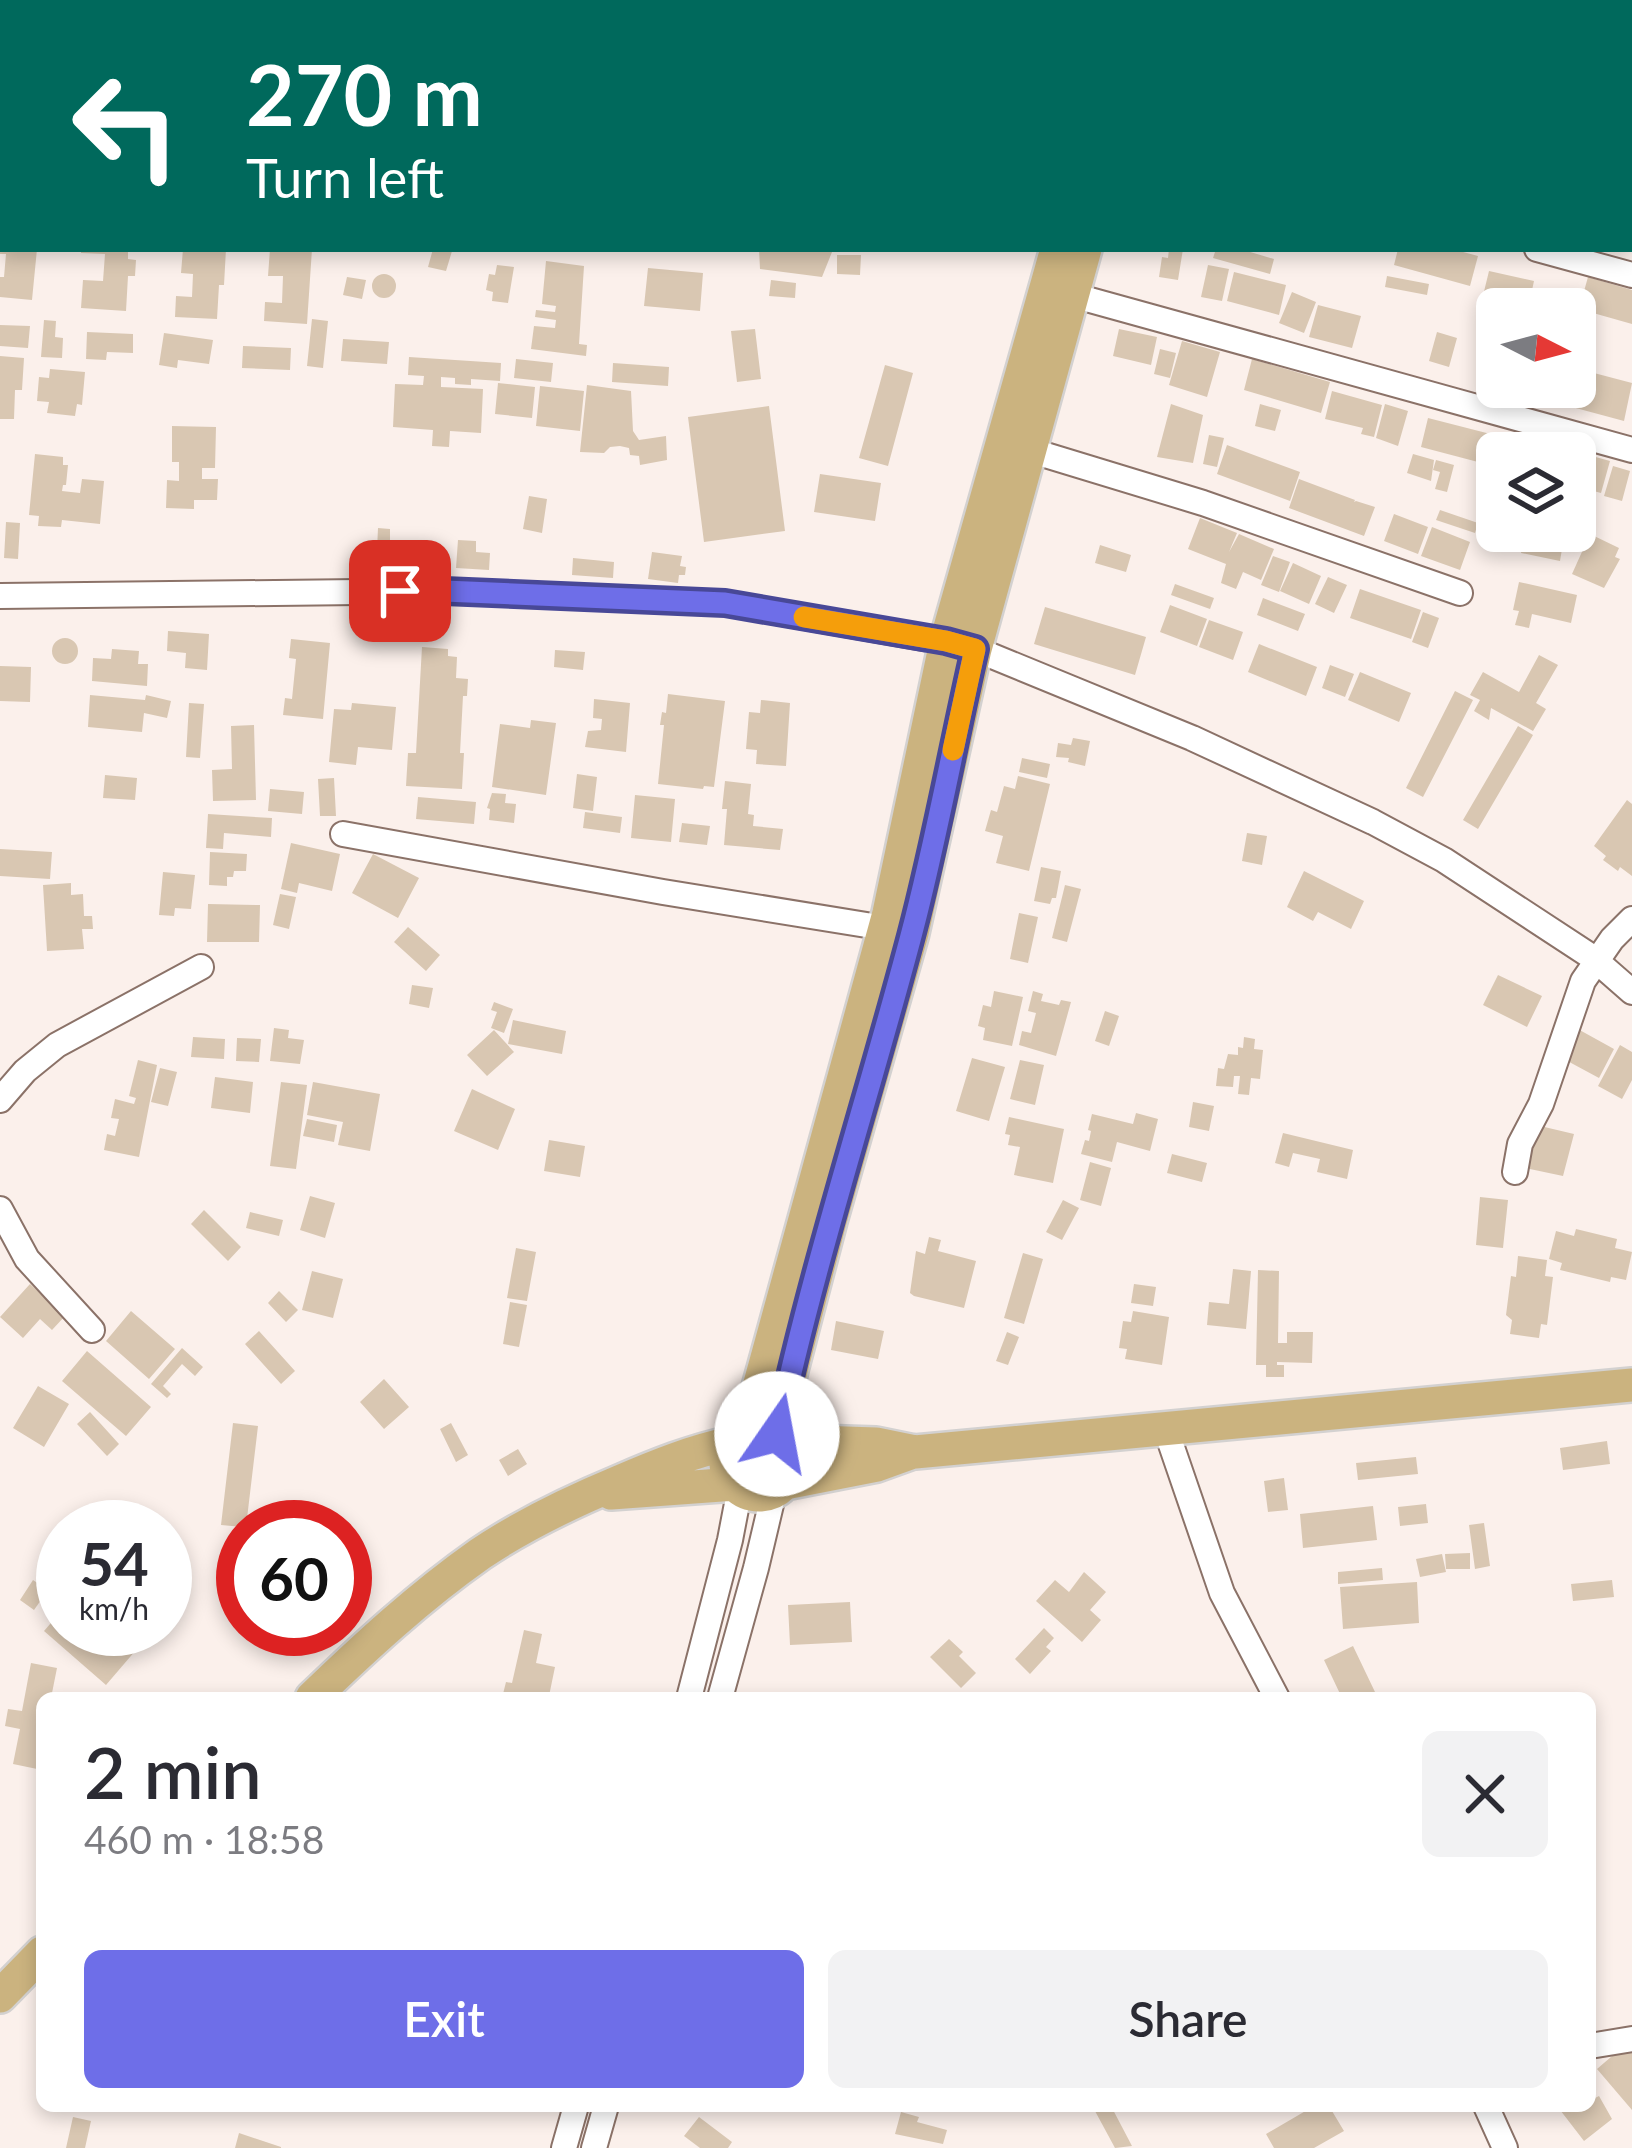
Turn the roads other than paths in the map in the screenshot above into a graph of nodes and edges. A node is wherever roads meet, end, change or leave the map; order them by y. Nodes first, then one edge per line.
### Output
1 (1057, 252) edge
2 (1084, 252) edge
3 (1589, 256) edge
4 (1632, 275) edge
5 (1072, 295) junction
6 (1029, 398) junction
7 (1028, 450) junction
8 (1632, 450) edge
9 (1460, 593) dead end
10 (0, 596) edge
11 (961, 645) junction
12 (343, 834) dead end
13 (1632, 919) edge
14 (885, 928) junction
15 (1597, 962) junction
16 (201, 968) dead end
17 (1632, 992) edge
18 (0, 1100) edge
19 (1515, 1172) dead end
20 (0, 1209) edge
21 (92, 1330) dead end
22 (1632, 1385) edge
23 (1166, 1430) junction
24 (760, 1437) junction
25 (915, 1451) junction
26 (758, 1487) junction
27 (592, 1494) junction
28 (318, 1692) edge
29 (691, 1692) edge
30 (722, 1692) edge
31 (1274, 1692) edge
32 (36, 1960) edge
33 (0, 1996) edge
34 (1632, 2039) edge
35 (1596, 2045) edge
36 (574, 2112) edge
37 (604, 2112) edge
38 (1489, 2112) edge
39 (564, 2148) edge
40 (594, 2148) edge
41 (1504, 2148) edge

1 - 6 main road
2 - 5 main road
3 - 4 street
5 - 6 main road
5 - 8 street
6 - 7 main road
6 - 11 main road
7 - 9 street
7 - 11 main road
10 - 11 street
11 - 14 main road
11 - 15 street
11 - 24 main road
12 - 14 street
13 - 15 street
14 - 24 main road
15 - 17 street
15 - 19 street
16 - 18 street
20 - 21 street
22 - 23 main road
23 - 25 main road
23 - 31 street
24 - 25 main road
24 - 26 main road
24 - 26 main road
24 - 27 main road
25 - 26 main road
26 - 27 main road
26 - 29 street
26 - 30 street
27 - 28 main road
32 - 33 main road
34 - 35 street
36 - 39 street
37 - 40 street
38 - 41 street

